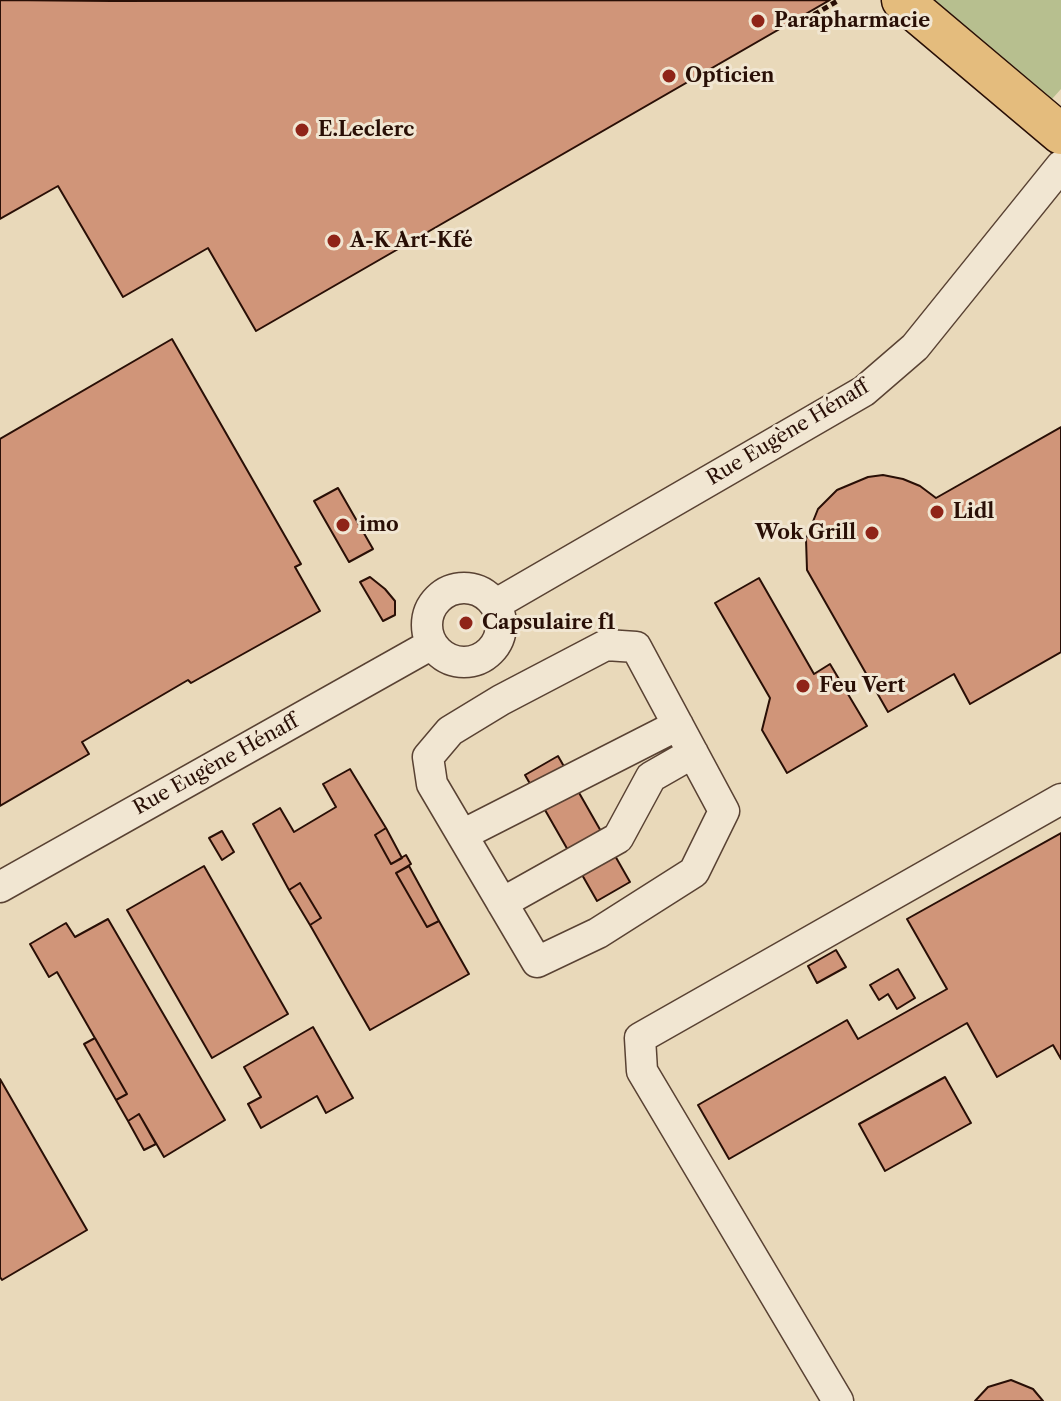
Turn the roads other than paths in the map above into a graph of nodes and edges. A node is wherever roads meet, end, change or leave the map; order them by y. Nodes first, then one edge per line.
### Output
1 (902, 0) edge
2 (1061, 134) edge
3 (1061, 166) edge
4 (496, 604) junction
5 (432, 644) junction
6 (483, 657) junction
7 (501, 700) junction
8 (678, 725) junction
9 (693, 753) junction
10 (1061, 799) edge
11 (462, 835) junction
12 (0, 887) edge
13 (502, 903) junction
14 (838, 1401) edge

1 - 2 main road
3 - 4 street, Rue Eugène Hénaff
4 - 5 street
4 - 6 street
5 - 6 street
5 - 12 street, Rue Eugène Hénaff
6 - 7 street
7 - 8 street
7 - 11 street
8 - 9 street
8 - 11 street
9 - 13 street
9 - 13 street
10 - 14 street
11 - 13 street

